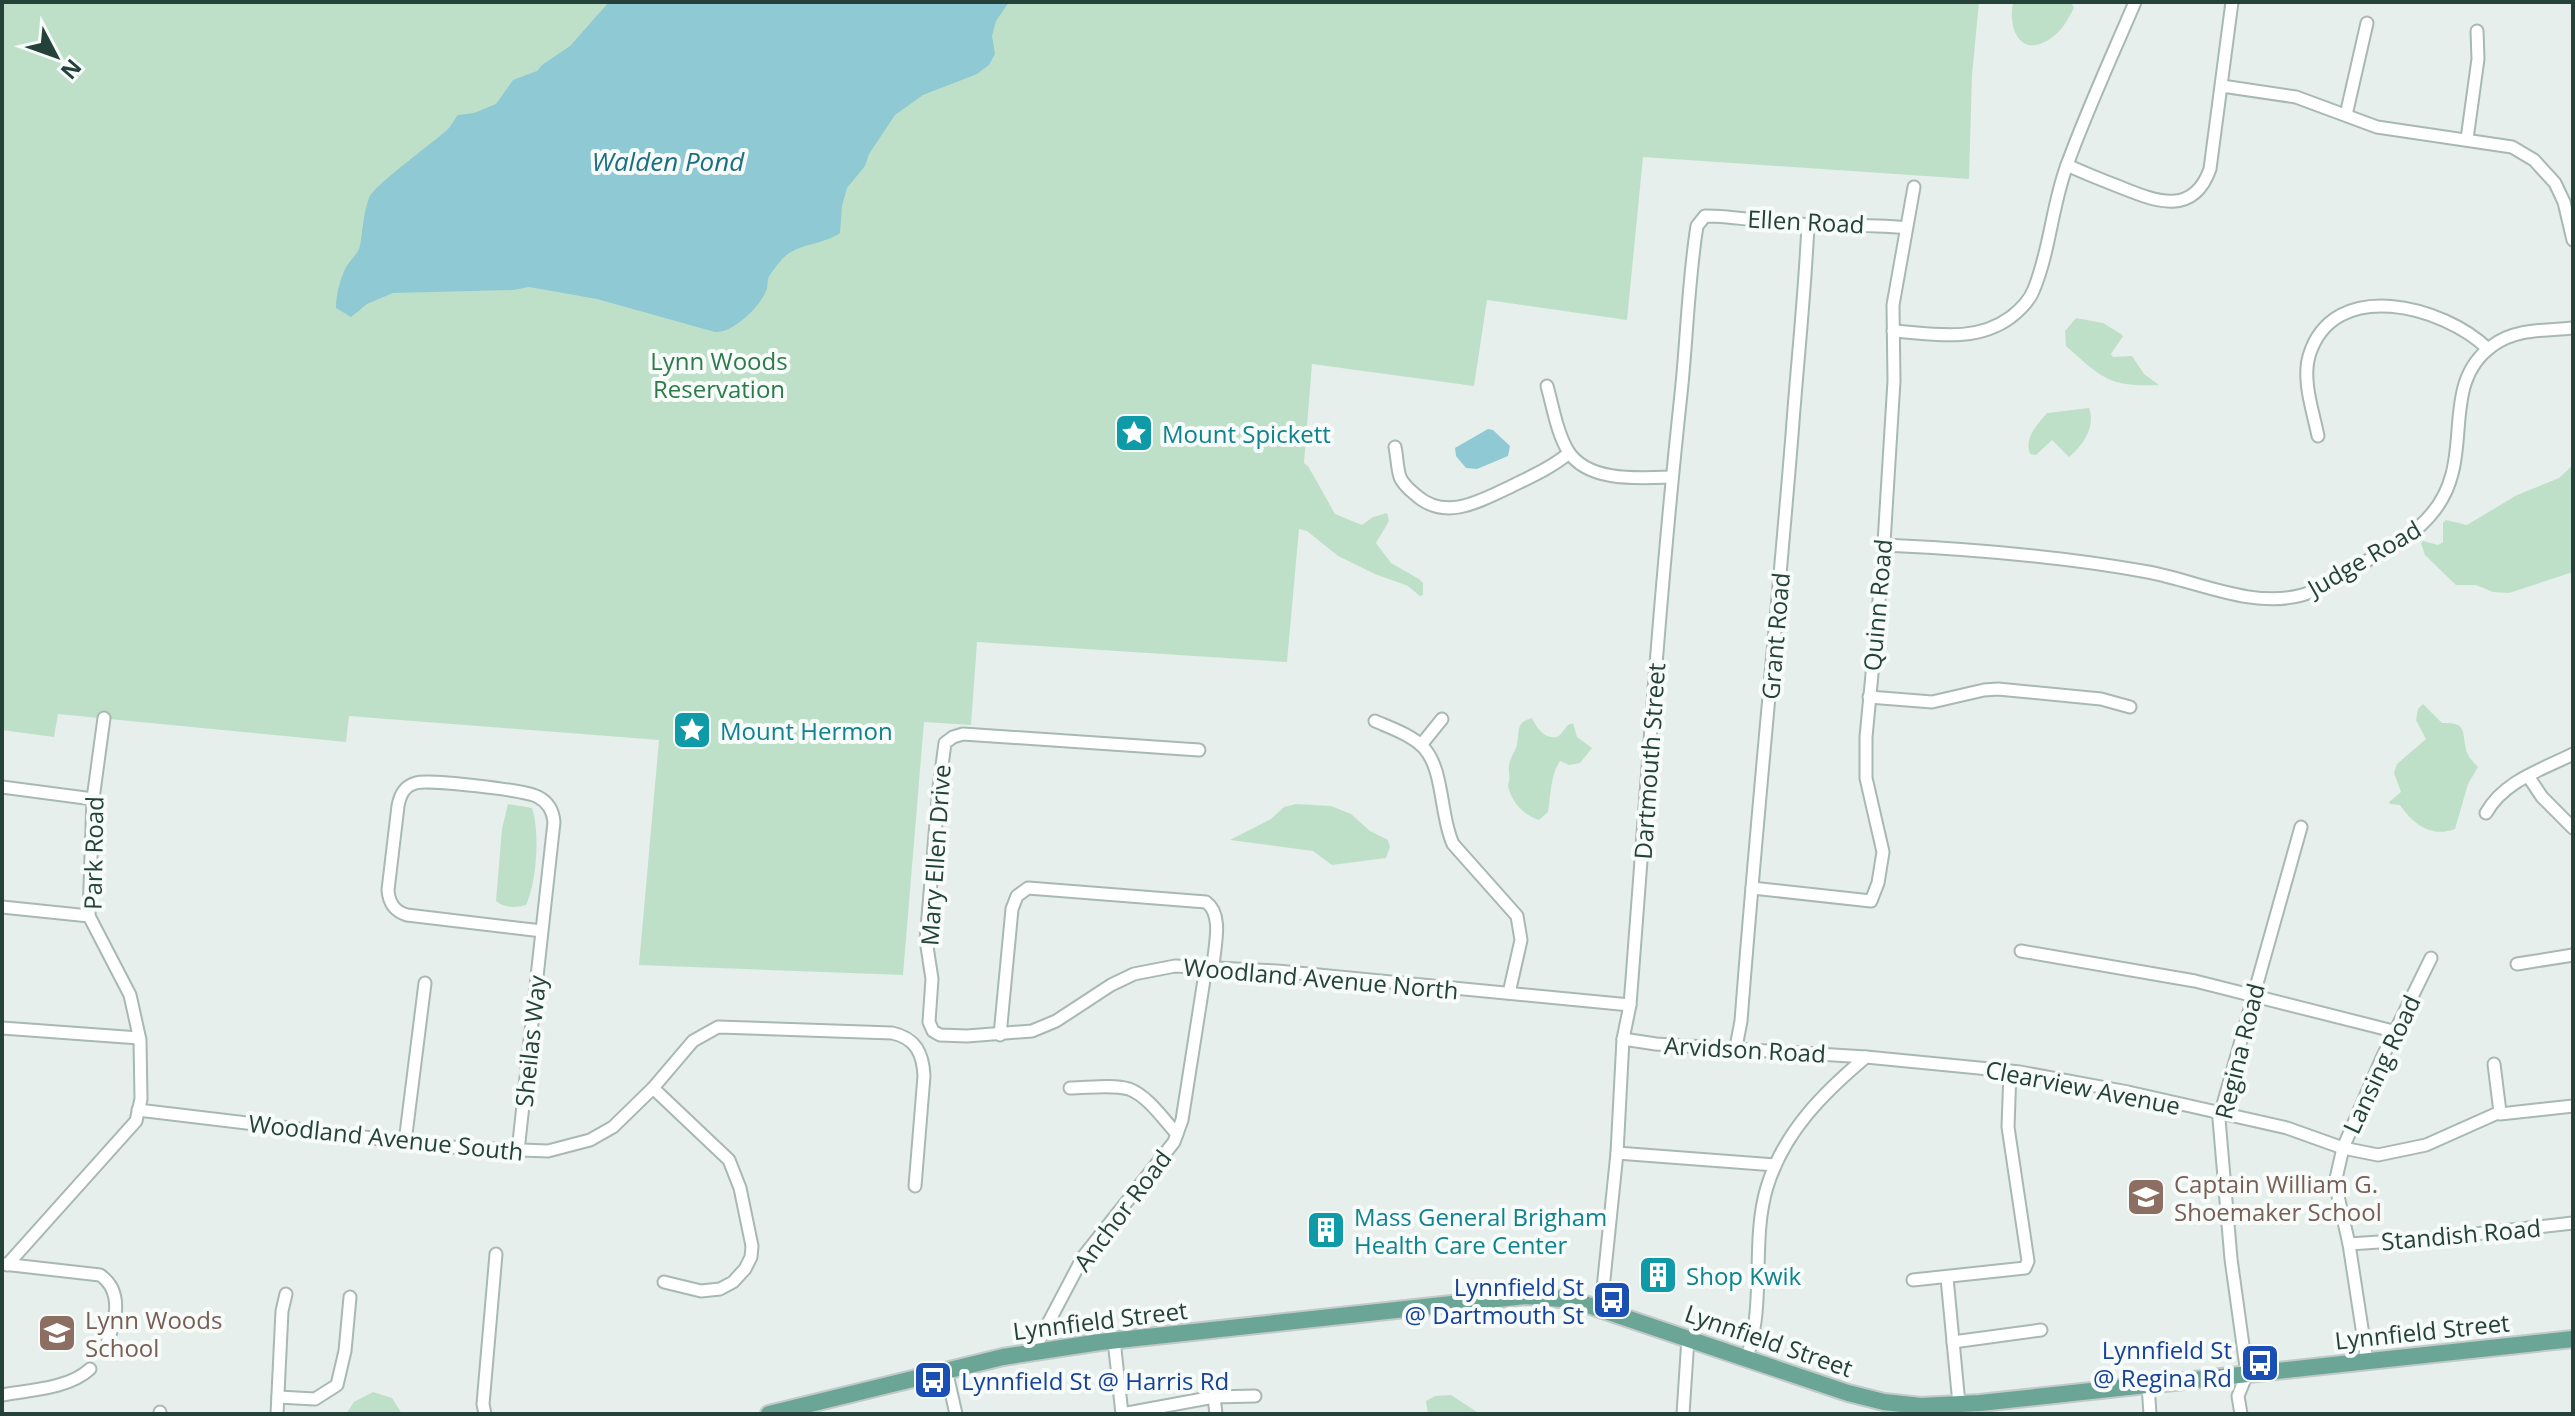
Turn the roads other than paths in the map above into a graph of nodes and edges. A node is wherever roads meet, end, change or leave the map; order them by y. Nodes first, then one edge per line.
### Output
1 (2135, 2) edge
2 (2232, 2) edge
3 (2367, 23) dead end
4 (2477, 31) dead end
5 (2222, 86) junction
6 (2346, 115) junction
7 (2467, 139) junction
8 (2067, 165) junction
9 (1914, 187) dead end
10 (1705, 216) joint
11 (1808, 224) junction
12 (1906, 228) junction
13 (2573, 240) edge
14 (2573, 328) edge
15 (1893, 331) junction
16 (2488, 349) junction
17 (1547, 386) dead end
18 (2318, 436) dead end
19 (1395, 447) dead end
20 (1569, 453) junction
21 (1672, 477) junction
22 (1884, 545) junction
23 (1869, 697) junction
24 (2130, 707) dead end
25 (104, 718) dead end
26 (1442, 719) dead end
27 (1375, 721) dead end
28 (1421, 745) junction
29 (1199, 750) dead end
30 (2573, 754) edge
31 (2528, 776) junction
32 (2, 787) edge
33 (93, 799) junction
34 (2486, 813) dead end
35 (2301, 827) dead end
36 (2573, 828) edge
37 (1752, 888) junction
38 (2, 907) edge
39 (89, 916) junction
40 (542, 931) junction
41 (2021, 951) dead end
42 (2573, 955) edge
43 (2431, 958) dead end
44 (2517, 964) dead end
45 (1209, 967) junction
46 (425, 983) dead end
47 (1509, 993) junction
48 (2253, 994) junction
49 (1630, 1005) junction
50 (2, 1028) edge
51 (933, 1031) joint
52 (2393, 1031) junction
53 (1000, 1035) junction
54 (139, 1038) junction
55 (1623, 1039) junction
56 (1736, 1047) junction
57 (1866, 1057) junction
58 (2494, 1064) dead end
59 (2010, 1071) junction
60 (653, 1088) junction
61 (1070, 1088) dead end
62 (2573, 1106) edge
63 (138, 1110) junction
64 (2500, 1112) junction
65 (2220, 1113) junction
66 (1177, 1134) junction
67 (405, 1142) junction
68 (2343, 1148) junction
69 (518, 1151) junction
70 (1617, 1153) junction
71 (1775, 1165) junction
72 (915, 1186) dead end
73 (2573, 1223) edge
74 (2349, 1244) junction
75 (496, 1254) dead end
76 (4, 1264) edge
77 (1947, 1278) junction
78 (1913, 1280) dead end
79 (664, 1282) dead end
80 (286, 1294) dead end
81 (350, 1297) dead end
82 (1601, 1308) junction
83 (2041, 1330) dead end
84 (1688, 1338) junction
85 (2573, 1339) edge
86 (1114, 1340) junction
87 (1953, 1342) junction
88 (104, 1351) dead end
89 (1033, 1352) junction
90 (1747, 1359) junction
91 (2367, 1361) junction
92 (90, 1369) dead end
93 (946, 1370) junction
94 (2247, 1374) junction
95 (2148, 1385) junction
96 (2, 1395) edge
97 (1255, 1396) dead end
98 (278, 1397) junction
99 (1214, 1397) junction
100 (1959, 1404) junction
101 (277, 1414) edge
102 (485, 1414) edge
103 (769, 1414) edge
104 (956, 1414) edge
105 (1122, 1414) edge
106 (1216, 1414) edge
107 (1683, 1414) edge
108 (2150, 1414) edge
109 (2241, 1414) edge

1 - 8 street
2 - 5 street
3 - 6 street
4 - 7 street
5 - 6 street
5 - 8 street
6 - 7 street
7 - 13 street
8 - 15 street
9 - 12 street, Quinn Road
10 - 11 street, Ellen Road
10 - 21 street, Dartmouth Street
11 - 12 street, Ellen Road
11 - 37 street, Grant Road
12 - 15 street, Quinn Road
14 - 16 street
15 - 22 street, Quinn Road
16 - 18 street
16 - 22 street, Judge Road
17 - 20 street
19 - 20 street
20 - 21 street
21 - 49 street, Dartmouth Street
22 - 23 street, Quinn Road
23 - 24 street
23 - 37 street, Quinn Road
25 - 33 street, Park Road
26 - 28 street
27 - 28 street
28 - 47 street
29 - 51 street, Mary Ellen Drive
30 - 31 street
31 - 34 street
31 - 36 street
32 - 33 street
33 - 39 street, Park Road
35 - 48 street, Regina Road
37 - 56 street, Grant Road
38 - 39 street
39 - 54 street, Park Road
40 - 40 street, Sheilas Way
40 - 69 street, Sheilas Way
41 - 48 street
42 - 44 street
43 - 52 street, Lansing Road
45 - 47 street, Woodland Avenue North
45 - 53 street, Woodland Avenue North
45 - 53 street, Anchor Road
45 - 66 street, Anchor Road
46 - 67 street
47 - 49 street, Woodland Avenue North
48 - 52 street
48 - 65 street, Regina Road
49 - 55 street, Dartmouth Street
50 - 54 street
51 - 53 street, Woodland Avenue North
52 - 68 street, Lansing Road
54 - 63 street, Park Road
55 - 56 street, Arvidson Road
55 - 70 street, Dartmouth Street
56 - 57 street, Arvidson Road
57 - 59 street, Clearview Avenue
57 - 71 street
58 - 64 street
59 - 65 street, Clearview Avenue
59 - 77 street
60 - 69 street, Woodland Avenue South
60 - 72 street, Woodland Avenue South
60 - 79 street
61 - 66 street
62 - 64 street
63 - 67 street, Woodland Avenue South
63 - 76 street, Park Road
64 - 68 street, Clearview Avenue
65 - 68 street, Clearview Avenue
65 - 94 street, Regina Road
66 - 89 street, Anchor Road
67 - 69 street, Woodland Avenue South
68 - 74 street, Lansing Road
70 - 71 street
70 - 82 street, Dartmouth Street
71 - 90 street
73 - 74 street, Standish Road
74 - 91 street, Lansing Road
75 - 102 street
76 - 88 street
77 - 78 street
77 - 87 street
80 - 98 street
81 - 98 street
82 - 84 main road, Lynnfield Street
82 - 86 main road, Lynnfield Street
83 - 87 street
84 - 90 main road, Lynnfield Street
84 - 107 street
85 - 91 main road, Lynnfield Street
86 - 89 main road, Lynnfield Street
86 - 105 street
87 - 100 street
89 - 93 main road, Lynnfield Street
90 - 100 main road, Lynnfield Street
91 - 94 main road, Lynnfield Street
92 - 96 street
93 - 103 main road, Lynnfield Street
93 - 104 street
94 - 95 main road, Lynnfield Street
94 - 109 street, Regina Road
95 - 100 main road, Lynnfield Street
95 - 108 street
97 - 99 street
98 - 101 street
99 - 105 street
99 - 106 street

